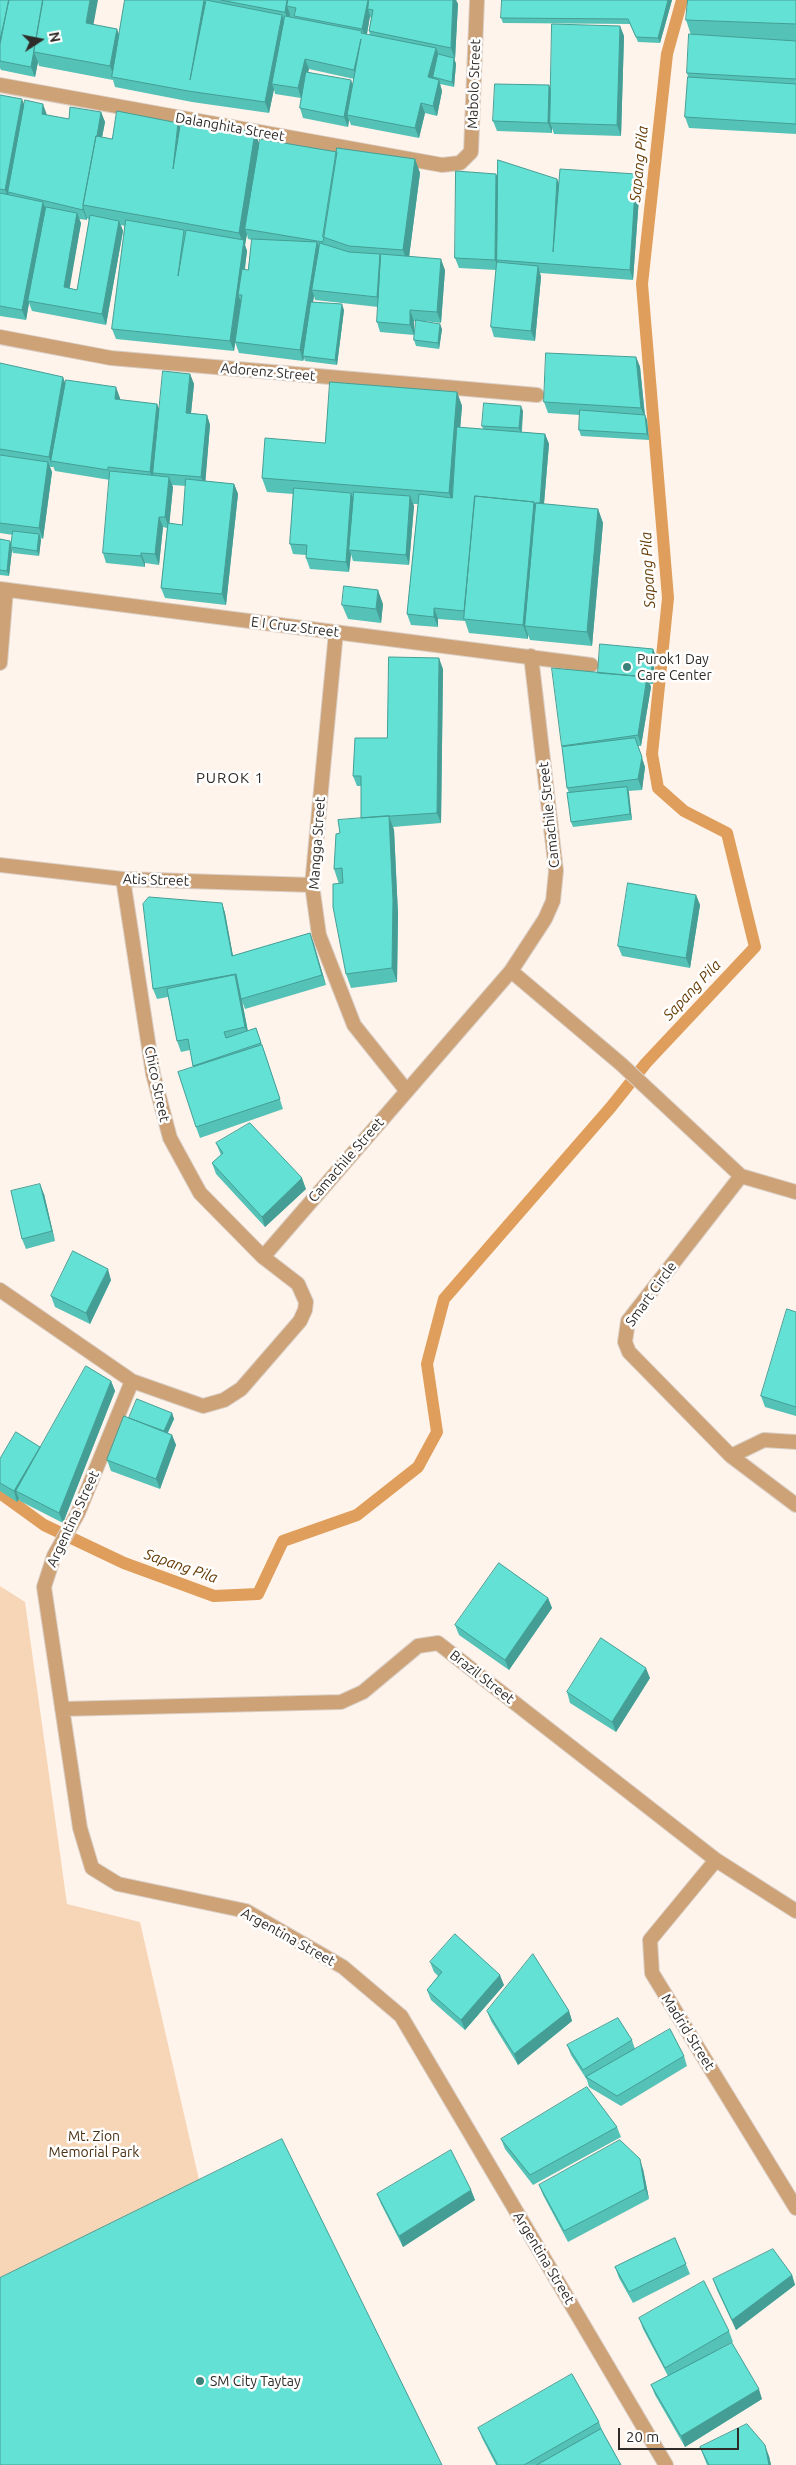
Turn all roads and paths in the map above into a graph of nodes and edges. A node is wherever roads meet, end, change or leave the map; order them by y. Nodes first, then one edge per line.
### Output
1 (477, 0) edge
2 (0, 85) edge
3 (460, 163) joint
4 (0, 337) edge
5 (537, 395) dead end
6 (3, 589) edge
7 (336, 632) junction
8 (531, 656) junction
9 (0, 663) edge
10 (591, 665) dead end
11 (0, 865) edge
12 (123, 879) junction
13 (312, 886) junction
14 (512, 972) junction
15 (406, 1090) junction
16 (741, 1176) junction
17 (796, 1192) edge
18 (263, 1257) junction
19 (0, 1290) edge
20 (132, 1381) junction
21 (796, 1442) edge
22 (731, 1456) junction
23 (796, 1505) edge
24 (62, 1709) junction
25 (716, 1860) junction
26 (796, 1911) edge
27 (796, 2208) edge
28 (666, 2465) edge

1 - 3 street, Mabolo Street
2 - 3 street, Dalanghita Street
4 - 5 street, Adorenz Street
6 - 7 street, E I Cruz Street
6 - 9 street
7 - 8 street, E I Cruz Street
7 - 13 street, Mangga Street
8 - 10 street, E I Cruz Street
8 - 14 street, Camachile Street
11 - 12 street, Atis Street
12 - 13 street, Atis Street
12 - 18 street, Chico Street
13 - 15 street, Mangga Street
14 - 15 street, Camachile Street
14 - 16 street
15 - 18 street, Camachile Street
16 - 17 street
16 - 22 street, Smart Circle
18 - 20 street
19 - 20 street
20 - 24 street, Argentina Street
21 - 22 street
22 - 23 street, Smart Circle
24 - 25 street, Brazil Street
24 - 28 street, Argentina Street
25 - 26 street, Brazil Street
25 - 27 street, Madrid Street

